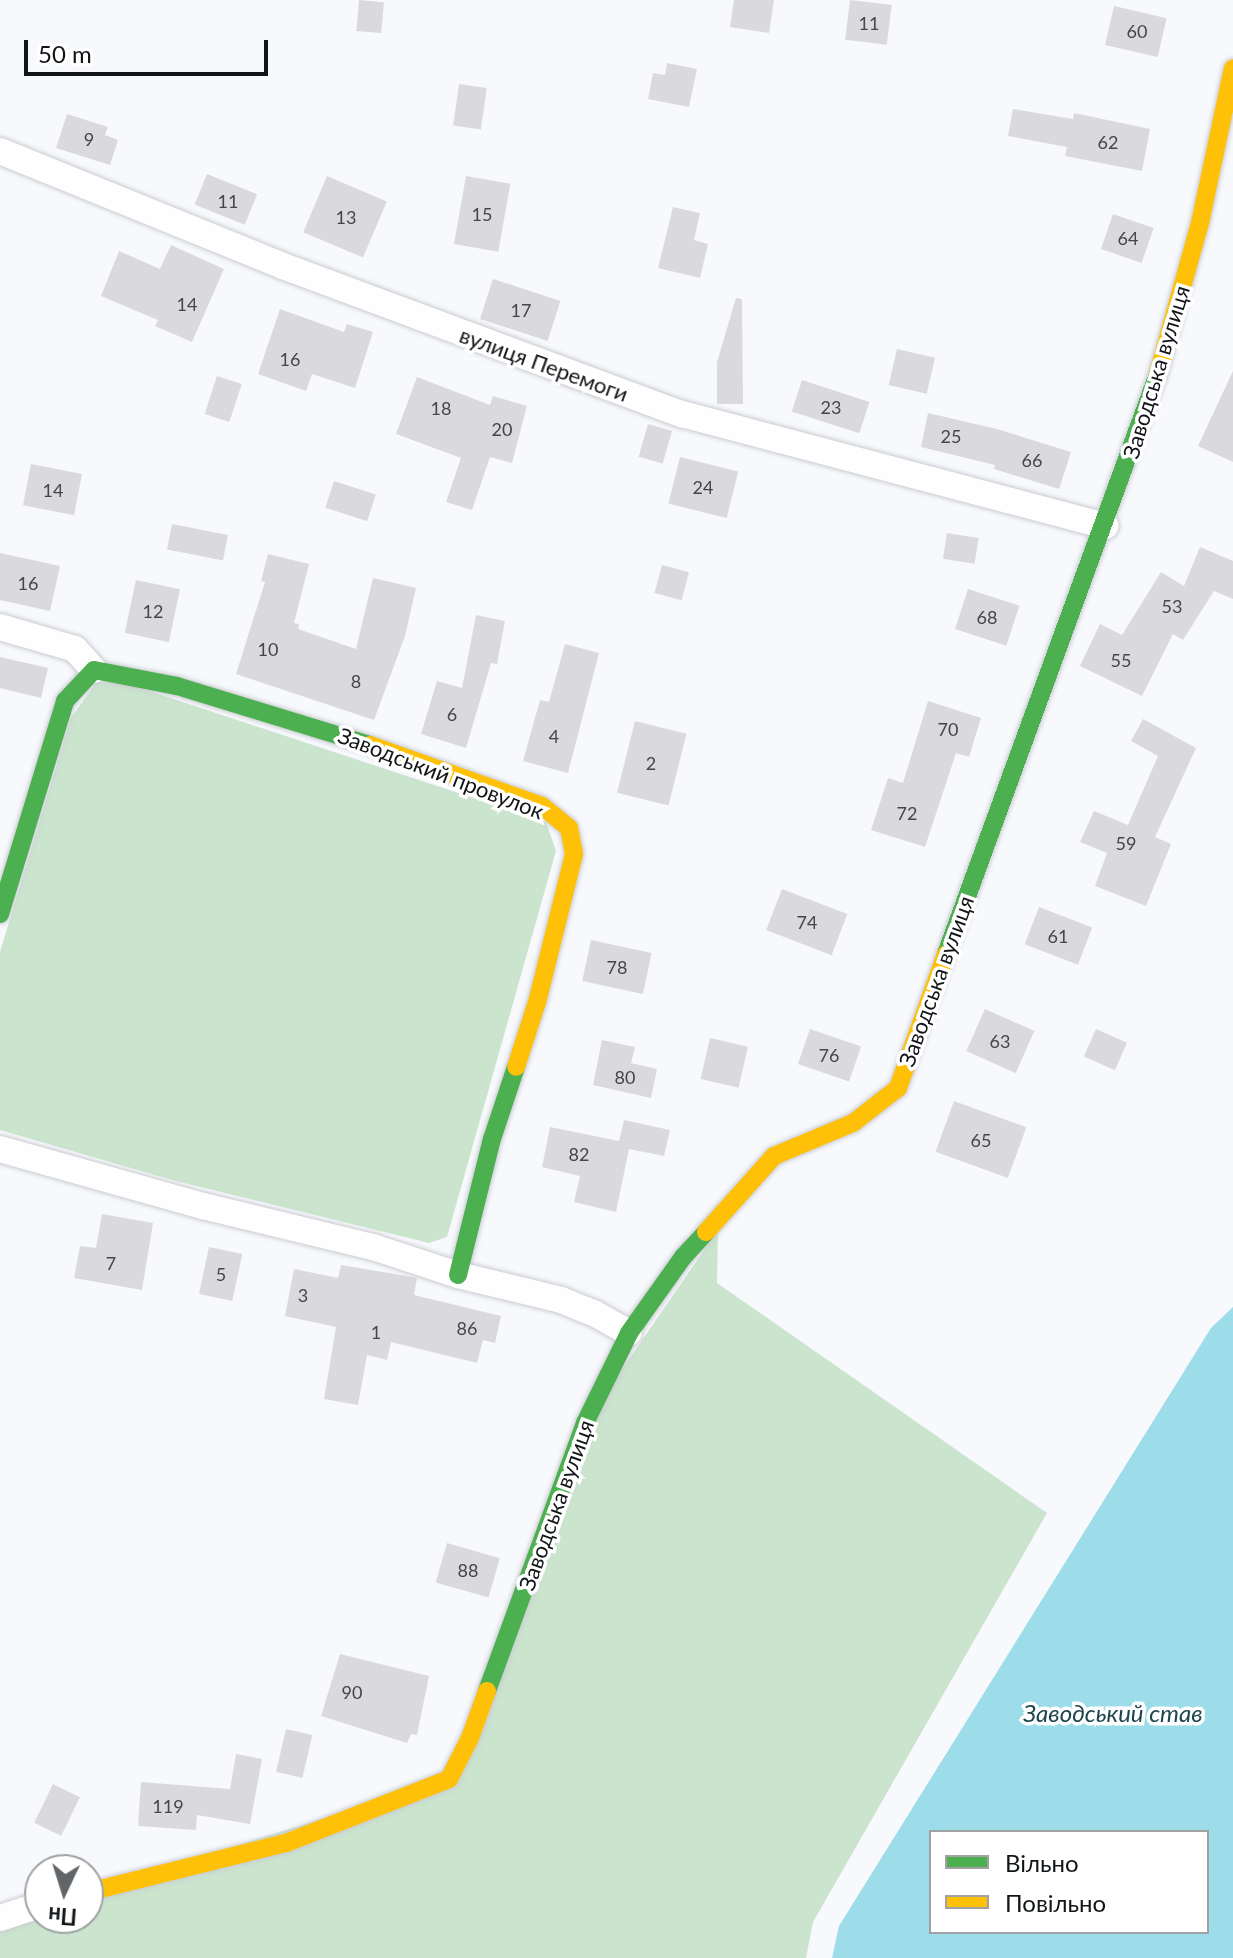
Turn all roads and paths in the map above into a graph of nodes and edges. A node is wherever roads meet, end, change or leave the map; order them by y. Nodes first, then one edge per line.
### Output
1 (1233, 68) edge
2 (0, 151) edge
3 (1105, 526) junction
4 (0, 627) edge
5 (94, 670) junction
6 (0, 914) edge
7 (0, 1149) edge
8 (458, 1275) junction
9 (629, 1333) junction
10 (104, 1888) edge
11 (24, 1910) edge
12 (0, 1918) edge

1 - 3 street, Заводська вулиця
2 - 3 street, вулиця Перемоги
3 - 9 street, Заводська вулиця
4 - 5 street, Заводський провулок
5 - 6 street
5 - 8 street, Заводський провулок
7 - 8 street
8 - 9 street
9 - 10 street, Заводська вулиця
11 - 12 street

